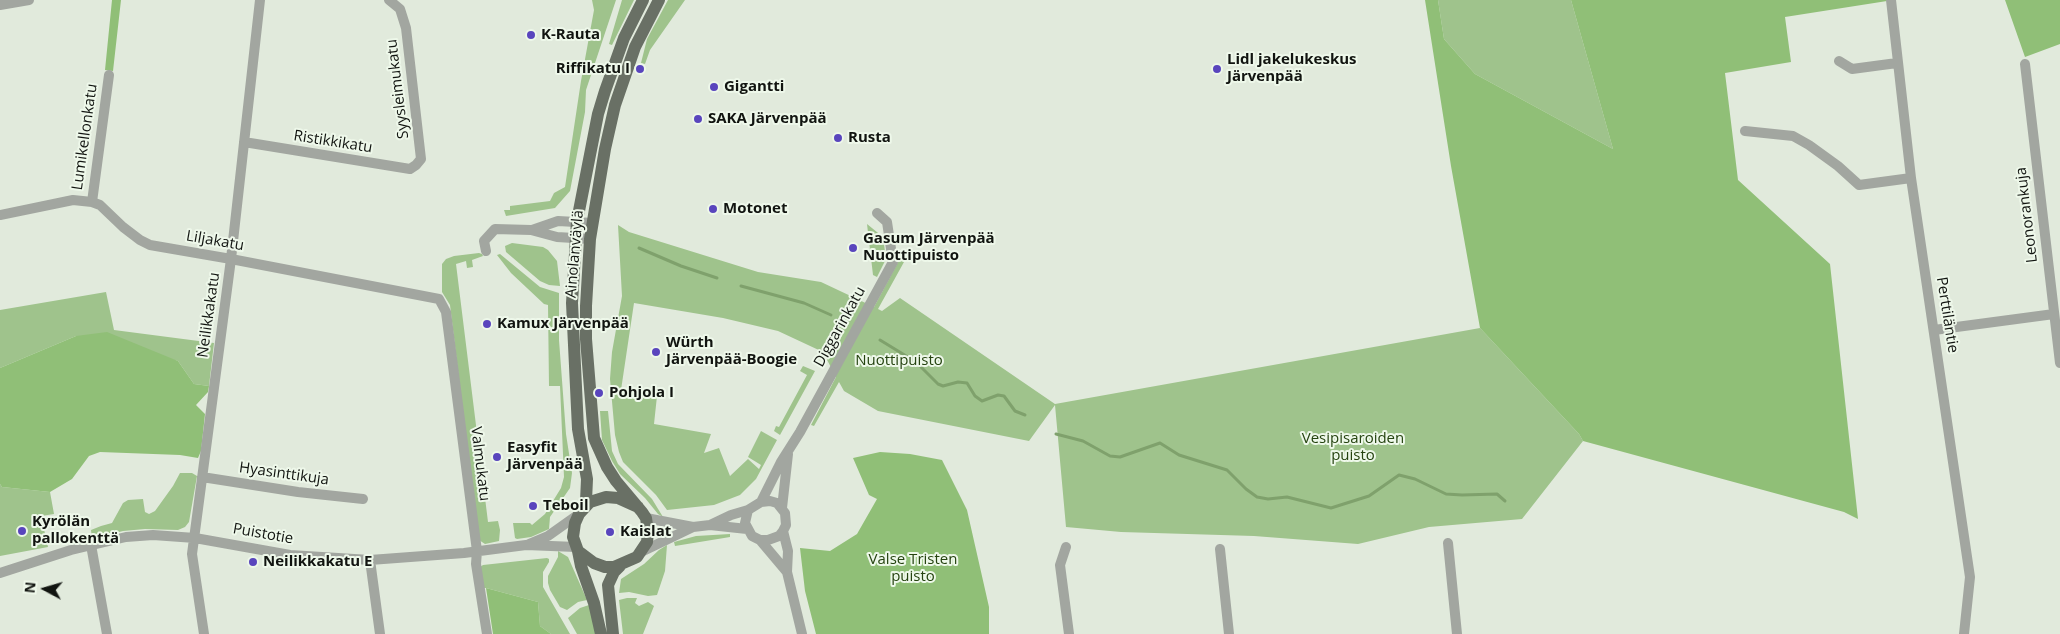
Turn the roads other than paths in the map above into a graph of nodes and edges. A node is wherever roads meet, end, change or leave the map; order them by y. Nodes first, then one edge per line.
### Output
1 (30, 0) edge
2 (260, 0) edge
3 (390, 0) edge
4 (643, 0) edge
5 (659, 0) edge
6 (1891, 0) edge
7 (0, 5) edge
8 (1839, 61) dead end
9 (1897, 63) junction
10 (2025, 64) dead end
11 (109, 75) dead end
12 (1745, 131) dead end
13 (244, 142) junction
14 (416, 164) joint
15 (1912, 178) junction
16 (92, 202) junction
17 (877, 213) dead end
18 (0, 215) edge
19 (577, 221) junction
20 (593, 223) junction
21 (531, 230) junction
22 (576, 239) junction
23 (590, 239) junction
24 (486, 251) dead end
25 (231, 259) junction
26 (439, 299) joint
27 (2054, 314) junction
28 (1934, 330) junction
29 (2060, 363) edge
30 (788, 453) junction
31 (202, 477) junction
32 (363, 499) dead end
33 (761, 502) junction
34 (638, 507) junction
35 (782, 508) junction
36 (748, 510) junction
37 (581, 511) junction
38 (646, 518) junction
39 (710, 525) junction
40 (693, 527) junction
41 (747, 529) junction
42 (783, 531) junction
43 (195, 538) junction
44 (760, 540) junction
45 (1448, 543) dead end
46 (92, 545) junction
47 (526, 545) junction
48 (1066, 547) dead end
49 (577, 549) junction
50 (1220, 550) dead end
51 (477, 551) junction
52 (641, 552) junction
53 (370, 560) junction
54 (620, 566) junction
55 (787, 572) junction
56 (0, 573) edge
57 (107, 634) edge
58 (204, 634) edge
59 (380, 634) edge
60 (486, 634) edge
61 (601, 634) edge
62 (613, 634) edge
63 (802, 634) edge
64 (1069, 634) edge
65 (1229, 634) edge
66 (1457, 634) edge
67 (1964, 634) edge

1 - 7 street
2 - 13 street, Neilikkakatu
3 - 14 street, Syysleimukatu
4 - 19 main road, Ainolanväylä
5 - 20 main road, Ainolanväylä
6 - 9 street, Perttiläntie
8 - 9 street
9 - 15 street, Perttiläntie
10 - 27 street, Leonorankuja
11 - 16 street, Lumikellonkatu
12 - 15 street
13 - 14 street, Ristikkikatu
13 - 25 street, Neilikkakatu
15 - 28 street, Perttiläntie
16 - 18 street
16 - 25 street, Liljakatu
17 - 30 street, Diggarinkatu
19 - 20 street
19 - 21 street
19 - 22 main road, Ainolanväylä
20 - 23 main road, Ainolanväylä
21 - 22 street
21 - 24 street
22 - 23 street
22 - 37 main road, Ainolanväylä
23 - 34 main road, Ainolanväylä
25 - 26 street, Liljakatu
25 - 31 street, Neilikkakatu
26 - 51 street, Valmukatu
27 - 28 street
27 - 29 street, Leonorankuja
28 - 67 street, Perttiläntie
30 - 33 street, Diggarinkatu
30 - 35 street, Diggarinkatu
31 - 32 street, Hyasinttikuja
31 - 43 street, Neilikkakatu
33 - 35 street
33 - 36 street
34 - 37 main road
34 - 38 main road
35 - 42 street
36 - 39 street
36 - 41 street
37 - 47 street, Puistotie
37 - 49 main road
38 - 40 street
38 - 52 main road
39 - 40 street
39 - 41 street
40 - 52 street
41 - 44 street
42 - 44 street
42 - 55 street
43 - 46 street, Puistotie
43 - 53 street, Puistotie
43 - 58 street, Neilikkakatu
44 - 55 street
45 - 66 street
46 - 56 street, Puistotie
46 - 57 street
47 - 49 street, Puistotie
47 - 51 street, Puistotie
48 - 64 street
49 - 54 main road
49 - 61 main road
50 - 65 street
51 - 53 street, Puistotie
51 - 60 street, Valmukatu
52 - 54 main road
53 - 59 street
54 - 62 main road
55 - 63 street

